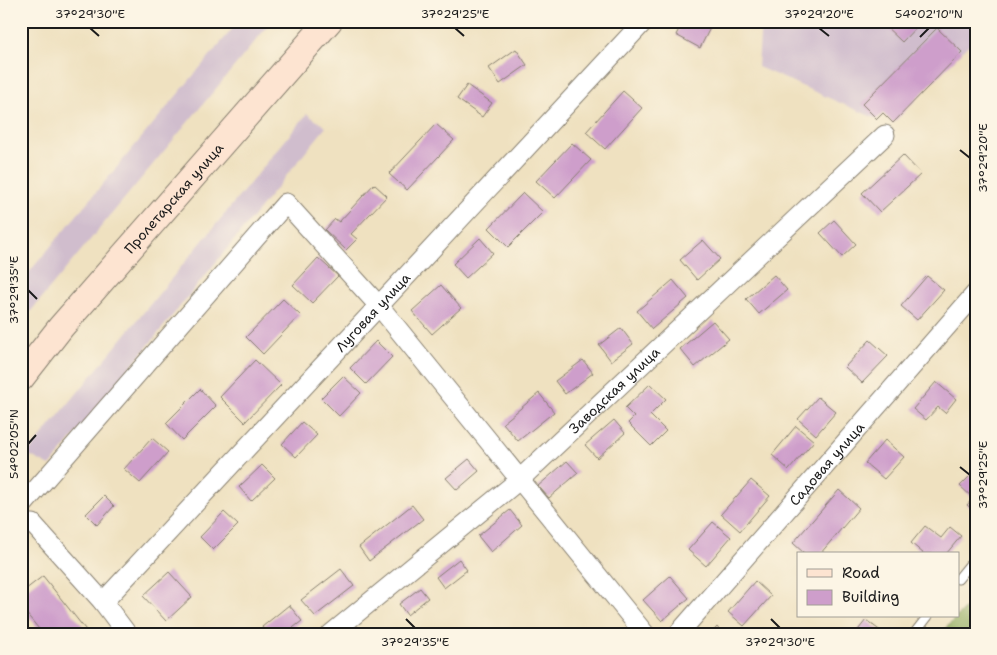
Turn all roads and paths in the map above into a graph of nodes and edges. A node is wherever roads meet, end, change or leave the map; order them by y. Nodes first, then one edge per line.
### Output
1 (329, 21) edge
2 (644, 21) edge
3 (885, 135) dead end
4 (976, 293) edge
5 (380, 307) junction
6 (21, 378) edge
7 (519, 480) junction
8 (21, 506) edge
9 (21, 524) edge
10 (976, 557) edge
11 (960, 576) edge
12 (102, 602) junction
13 (926, 618) edge
14 (127, 634) edge
15 (331, 634) edge
16 (645, 634) edge
17 (678, 634) edge
18 (914, 634) edge

1 - 6 main road, Пролетарская улица
2 - 5 street, Луговая улица
3 - 7 street, Заводская улица
4 - 17 street, Садовая улица
5 - 7 street
5 - 8 street
5 - 12 street, Луговая улица
7 - 15 street, Заводская улица
7 - 16 street
9 - 12 street
10 - 11 lane
12 - 14 street
13 - 18 lane

